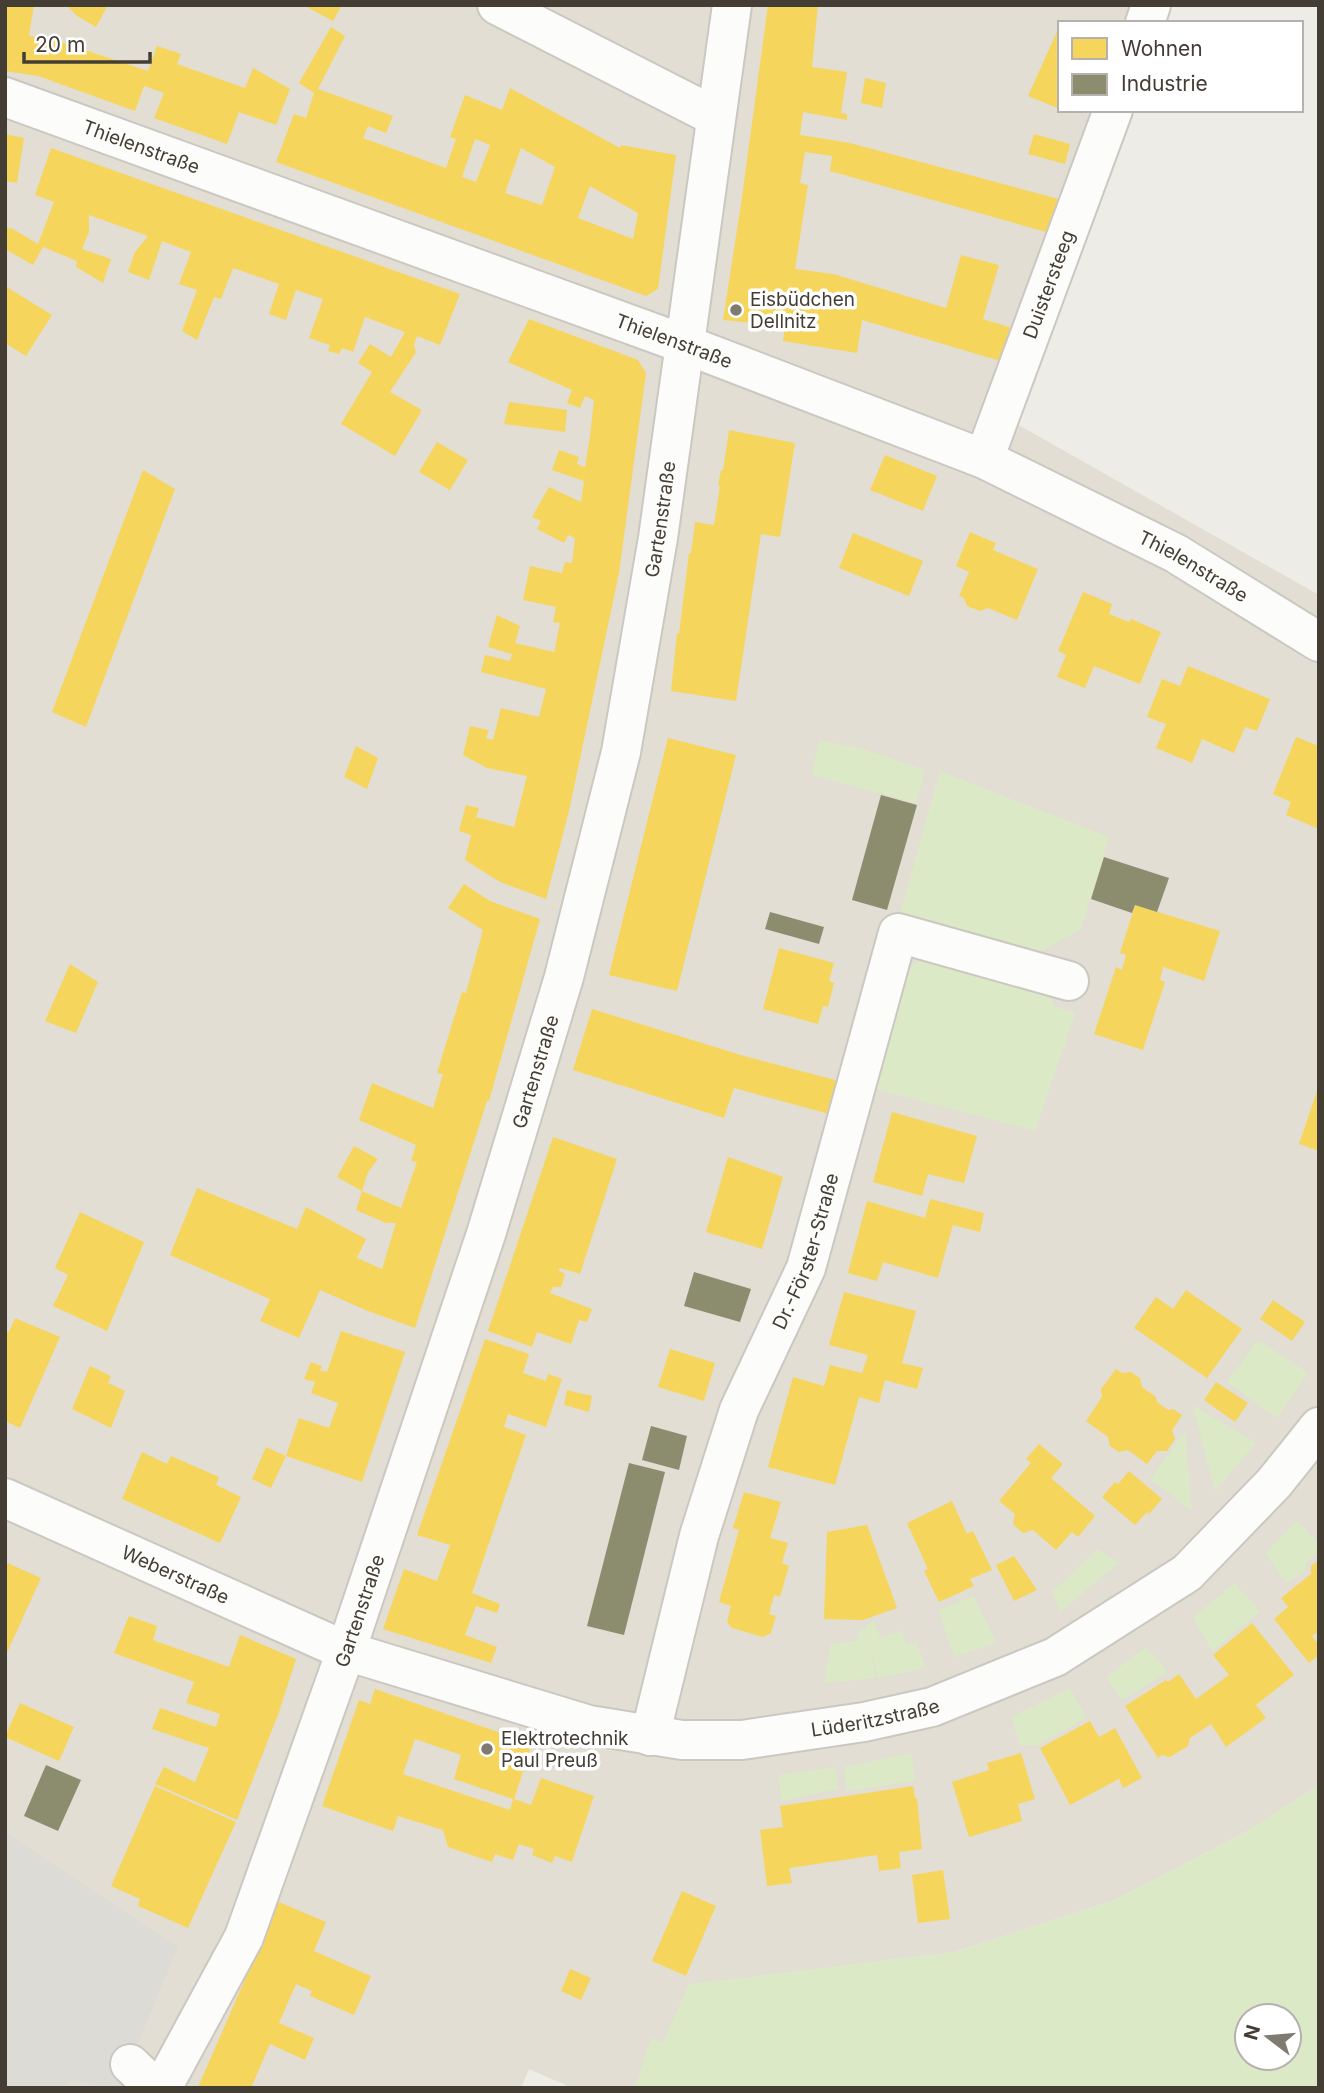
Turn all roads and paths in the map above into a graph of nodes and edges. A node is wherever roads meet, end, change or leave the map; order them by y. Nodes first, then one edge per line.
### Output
1 (497, 5) edge
2 (732, 5) edge
3 (5, 97) edge
4 (1112, 112) edge
5 (716, 117) junction
6 (684, 344) junction
7 (984, 459) junction
8 (1319, 642) edge
9 (1069, 981) dead end
10 (1319, 1427) edge
11 (5, 1498) edge
12 (346, 1651) junction
13 (650, 1736) junction
14 (162, 2088) edge

1 - 5 street
2 - 5 street, Gartenstraße
3 - 6 street, Thielenstraße
4 - 7 street, Duistersteeg
5 - 6 street, Gartenstraße
6 - 7 street, Thielenstraße
6 - 12 street, Gartenstraße
7 - 8 street, Thielenstraße
9 - 13 street, Dr.-Förster-Straße
10 - 13 street, Lüderitzstraße
11 - 12 street, Weberstraße
12 - 13 street, Lüderitzstraße
12 - 14 street, Gartenstraße

